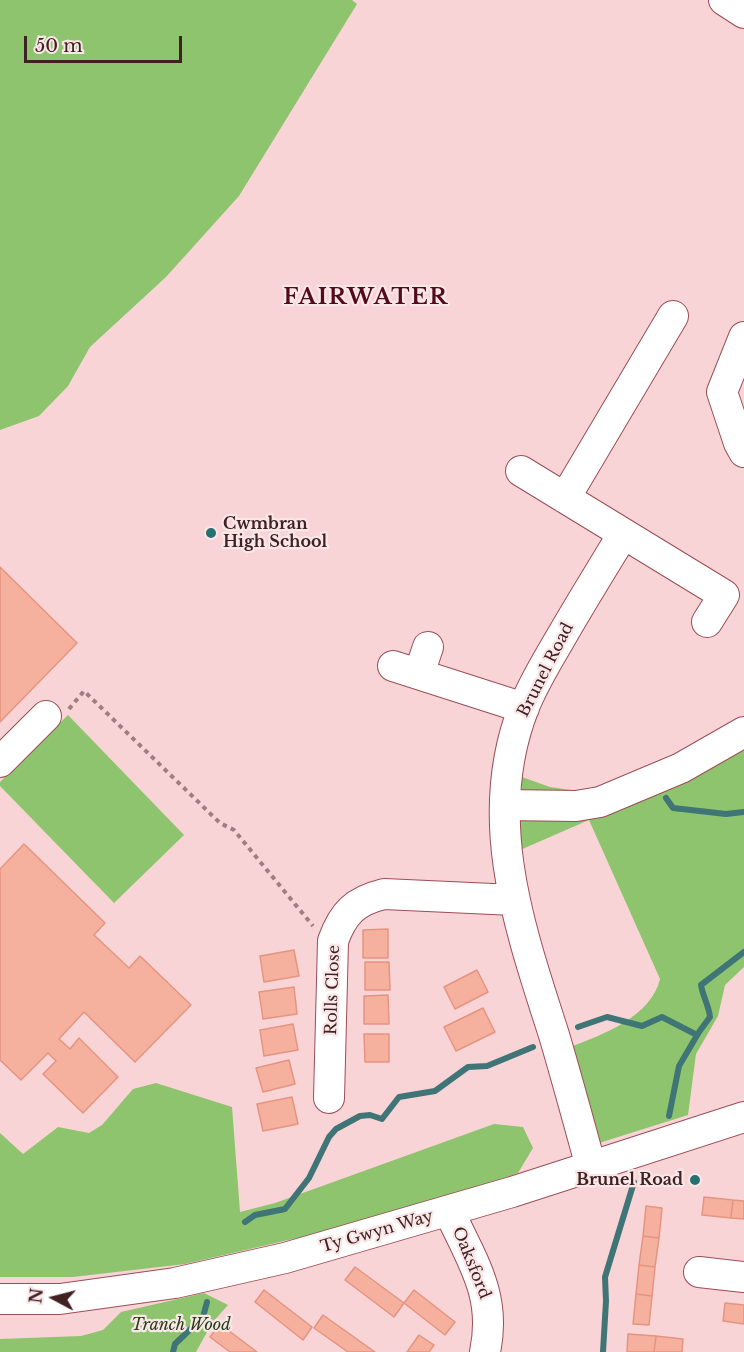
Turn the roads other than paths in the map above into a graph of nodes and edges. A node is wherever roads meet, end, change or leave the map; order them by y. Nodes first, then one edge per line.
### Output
1 (724, 0) edge
2 (744, 13) edge
3 (670, 336) dead end
4 (744, 337) edge
5 (744, 452) edge
6 (521, 471) dead end
7 (566, 498) junction
8 (623, 534) junction
9 (707, 622) dead end
10 (414, 662) dead end
11 (524, 708) junction
12 (46, 716) road end
13 (744, 732) edge
14 (0, 762) edge
15 (505, 805) junction
16 (514, 900) junction
17 (338, 1086) dead end
18 (744, 1117) edge
19 (591, 1167) junction
20 (449, 1211) junction
21 (699, 1272) dead end
22 (744, 1277) edge
23 (0, 1299) edge
24 (485, 1352) edge

1 - 2 street
3 - 7 street
4 - 5 street
6 - 7 street
7 - 8 street
8 - 9 street
8 - 11 street, Brunel Road
10 - 11 street
11 - 15 street, Brunel Road
12 - 14 street
13 - 15 street
15 - 16 street, Brunel Road
16 - 17 street, Rolls Close
16 - 19 street, Brunel Road
18 - 19 street, Ty Gwyn Way
19 - 20 street, Ty Gwyn Way
20 - 23 street, Ty Gwyn Way
20 - 24 street, Oaksford
21 - 22 street

